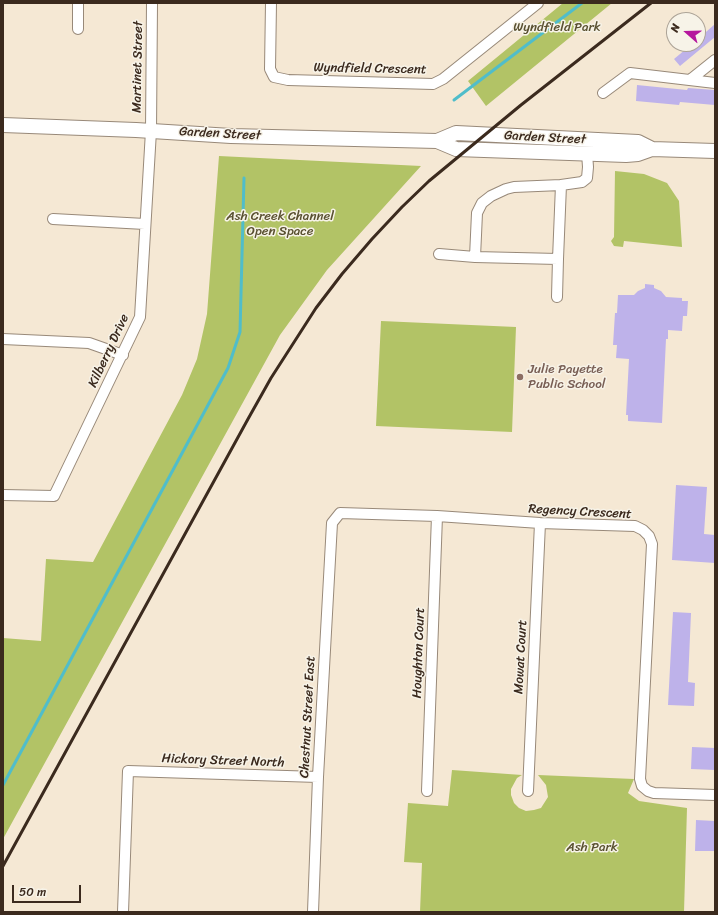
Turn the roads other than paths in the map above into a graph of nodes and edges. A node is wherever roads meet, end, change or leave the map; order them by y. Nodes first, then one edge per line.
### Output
1 (78, 3) edge
2 (152, 3) edge
3 (271, 3) edge
4 (538, 3) edge
5 (78, 29) dead end
6 (715, 60) edge
7 (690, 80) junction
8 (715, 83) edge
9 (604, 93) dead end
10 (3, 124) edge
11 (151, 131) junction
12 (606, 140) junction
13 (437, 141) junction
14 (652, 149) junction
15 (715, 151) edge
16 (587, 153) junction
17 (561, 185) junction
18 (52, 219) dead end
19 (145, 224) junction
20 (439, 254) dead end
21 (475, 257) junction
22 (558, 258) junction
23 (557, 297) dead end
24 (3, 339) edge
25 (123, 354) junction
26 (3, 495) edge
27 (437, 516) junction
28 (332, 523) joint
29 (540, 523) junction
30 (318, 777) junction
31 (427, 791) dead end
32 (528, 791) dead end
33 (715, 795) edge
34 (123, 912) edge
35 (313, 912) edge

1 - 5 street
2 - 11 street, Martinet Street
3 - 4 street, Wyndfield Crescent
6 - 7 street
7 - 8 street
7 - 9 street
10 - 11 street, Garden Street
11 - 13 street, Garden Street
11 - 19 street, Kilberry Drive
12 - 13 street, Garden Street
12 - 14 street, Garden Street
12 - 16 street
13 - 16 street, Garden Street
14 - 15 street, Garden Street
14 - 16 street, Garden Street
16 - 17 street
17 - 21 street
17 - 22 street
18 - 19 street
19 - 25 street, Kilberry Drive
20 - 21 street
21 - 22 street
22 - 23 street
24 - 25 street
25 - 26 street, Kilberry Drive
27 - 28 street, Regency Crescent
27 - 29 street, Regency Crescent
27 - 31 street, Houghton Court
28 - 30 street, Chestnut Street East
29 - 32 street, Mowat Court
29 - 33 street, Regency Crescent
30 - 34 street, Hickory Street North
30 - 35 street, Chestnut Street East

